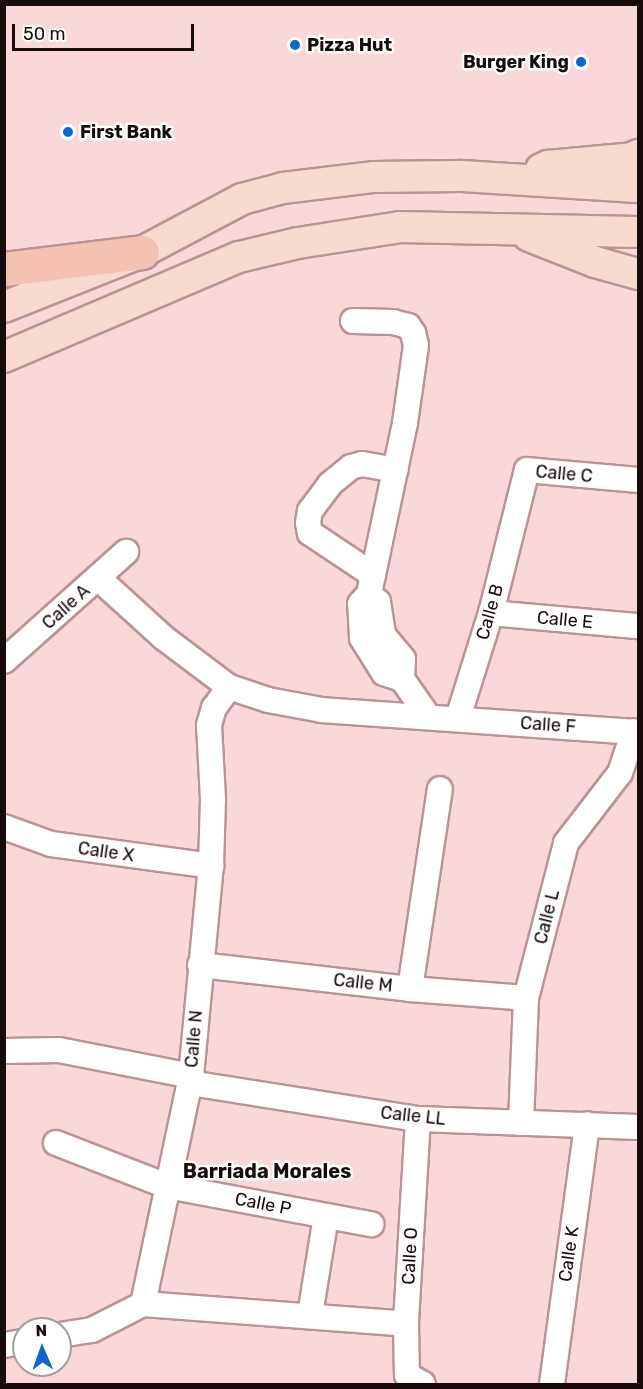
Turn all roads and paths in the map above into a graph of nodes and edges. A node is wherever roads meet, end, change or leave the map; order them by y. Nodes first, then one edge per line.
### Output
1 (639, 154) edge
2 (516, 182) junction
3 (639, 188) edge
4 (512, 229) junction
5 (639, 232) edge
6 (142, 252) junction
7 (4, 269) edge
8 (639, 274) edge
9 (4, 307) edge
10 (353, 321) dead end
11 (4, 357) edge
12 (395, 470) junction
13 (639, 480) edge
14 (518, 506) joint
15 (126, 552) dead end
16 (98, 578) junction
17 (371, 585) junction
18 (491, 613) junction
19 (639, 626) edge
20 (4, 661) edge
21 (229, 687) junction
22 (428, 716) junction
23 (458, 718) junction
24 (636, 731) edge
25 (440, 789) dead end
26 (4, 827) edge
27 (211, 866) junction
28 (200, 965) junction
29 (410, 989) junction
30 (526, 998) junction
31 (4, 1051) edge
32 (190, 1080) junction
33 (418, 1119) junction
34 (521, 1123) junction
35 (587, 1124) junction
36 (639, 1127) edge
37 (56, 1143) dead end
38 (167, 1186) junction
39 (326, 1216) junction
40 (371, 1224) dead end
41 (142, 1304) junction
42 (310, 1315) junction
43 (406, 1324) junction
44 (72, 1333) edge
45 (423, 1384) edge
46 (552, 1384) edge

1 - 2 main road
2 - 3 main road
2 - 6 main road
4 - 5 main road
4 - 8 main road
4 - 11 main road
6 - 7 highway
6 - 9 main road
10 - 12 street
12 - 17 street
12 - 17 street
13 - 14 street, Calle C
14 - 18 street, Calle B
15 - 16 street, Calle A
16 - 20 street, Calle A
16 - 21 street, Calle F
17 - 22 street
18 - 19 street, Calle E
18 - 23 street, Calle B
21 - 22 street, Calle F
21 - 27 street, Calle N
22 - 23 street, Calle F
23 - 24 street, Calle F
24 - 30 street, Calle L
25 - 29 street
26 - 27 street, Calle X
27 - 28 street, Calle N
28 - 29 street, Calle M
28 - 32 street, Calle N
29 - 30 street, Calle M
30 - 34 street, Calle L
31 - 32 street, Calle LL
32 - 33 street, Calle LL
32 - 38 street, Calle N
33 - 34 street, Calle LL
33 - 43 street, Calle O
34 - 35 street, Calle LL
35 - 36 street, Calle LL
35 - 46 street, Calle K
37 - 38 street, Calle P
38 - 39 street, Calle P
38 - 41 street, Calle N
39 - 40 street, Calle P
39 - 42 street
41 - 42 street
41 - 44 street
42 - 43 street
43 - 45 street, Calle O

